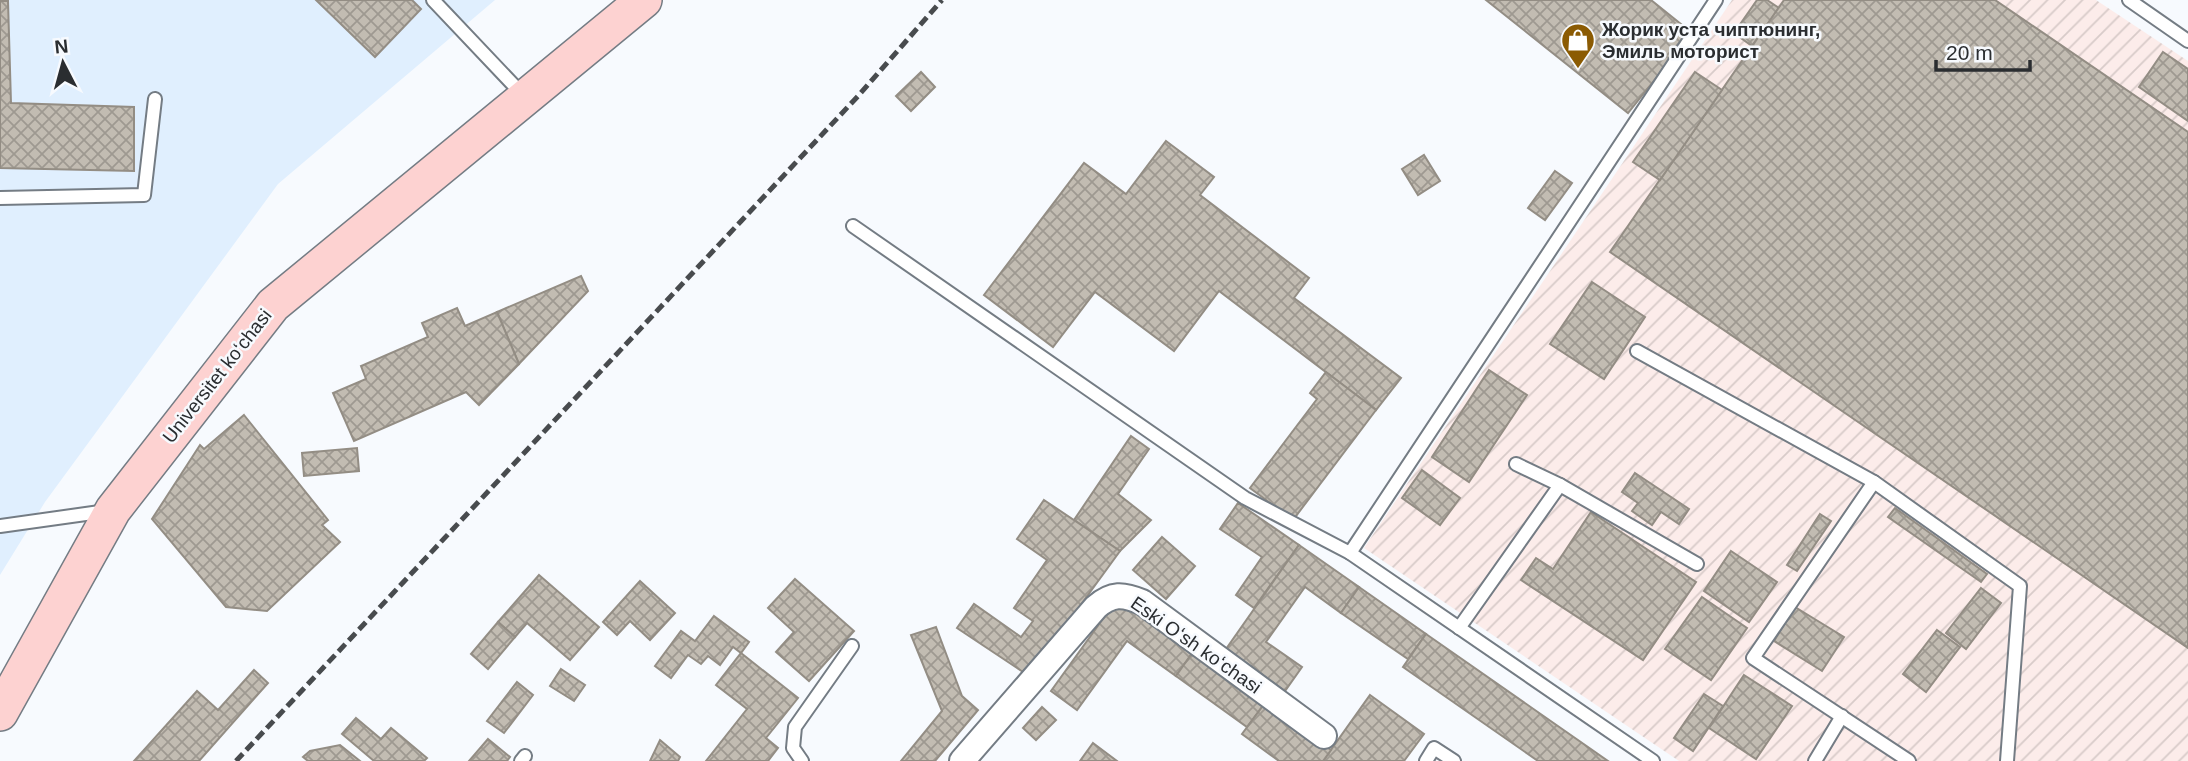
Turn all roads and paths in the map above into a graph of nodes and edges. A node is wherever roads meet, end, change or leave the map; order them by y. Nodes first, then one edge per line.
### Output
1 (433, 0) edge
2 (645, 0) edge
3 (1716, 0) edge
4 (2129, 0) edge
5 (2188, 41) edge
6 (526, 97) junction
7 (155, 99) dead end
8 (0, 198) edge
9 (853, 226) dead end
10 (1636, 351) dead end
11 (1516, 464) dead end
12 (1874, 482) junction
13 (1560, 485) junction
14 (113, 510) junction
15 (0, 526) edge
16 (1350, 553) junction
17 (1697, 564) dead end
18 (1459, 628) junction
19 (852, 646) dead end
20 (0, 713) edge
21 (1842, 716) junction
22 (1324, 736) dead end
23 (802, 761) edge
24 (962, 761) edge
25 (1426, 761) edge
26 (1454, 761) edge
27 (1653, 761) edge
28 (1815, 761) edge
29 (1909, 761) edge
30 (2007, 761) edge

1 - 6 lane
2 - 6 main road, Universitet kо‘chasi
3 - 16 lane
4 - 5 lane
6 - 14 main road, Universitet kо‘chasi
7 - 8 lane
9 - 16 lane
10 - 12 lane
11 - 13 lane
12 - 21 lane
12 - 30 lane
13 - 17 lane
13 - 18 lane
14 - 15 lane
14 - 20 main road, Universitet kо‘chasi
16 - 18 lane
18 - 27 lane
19 - 23 lane
21 - 28 lane
21 - 29 lane
22 - 24 street, Eski Oʻsh koʻchasi
25 - 26 lane

